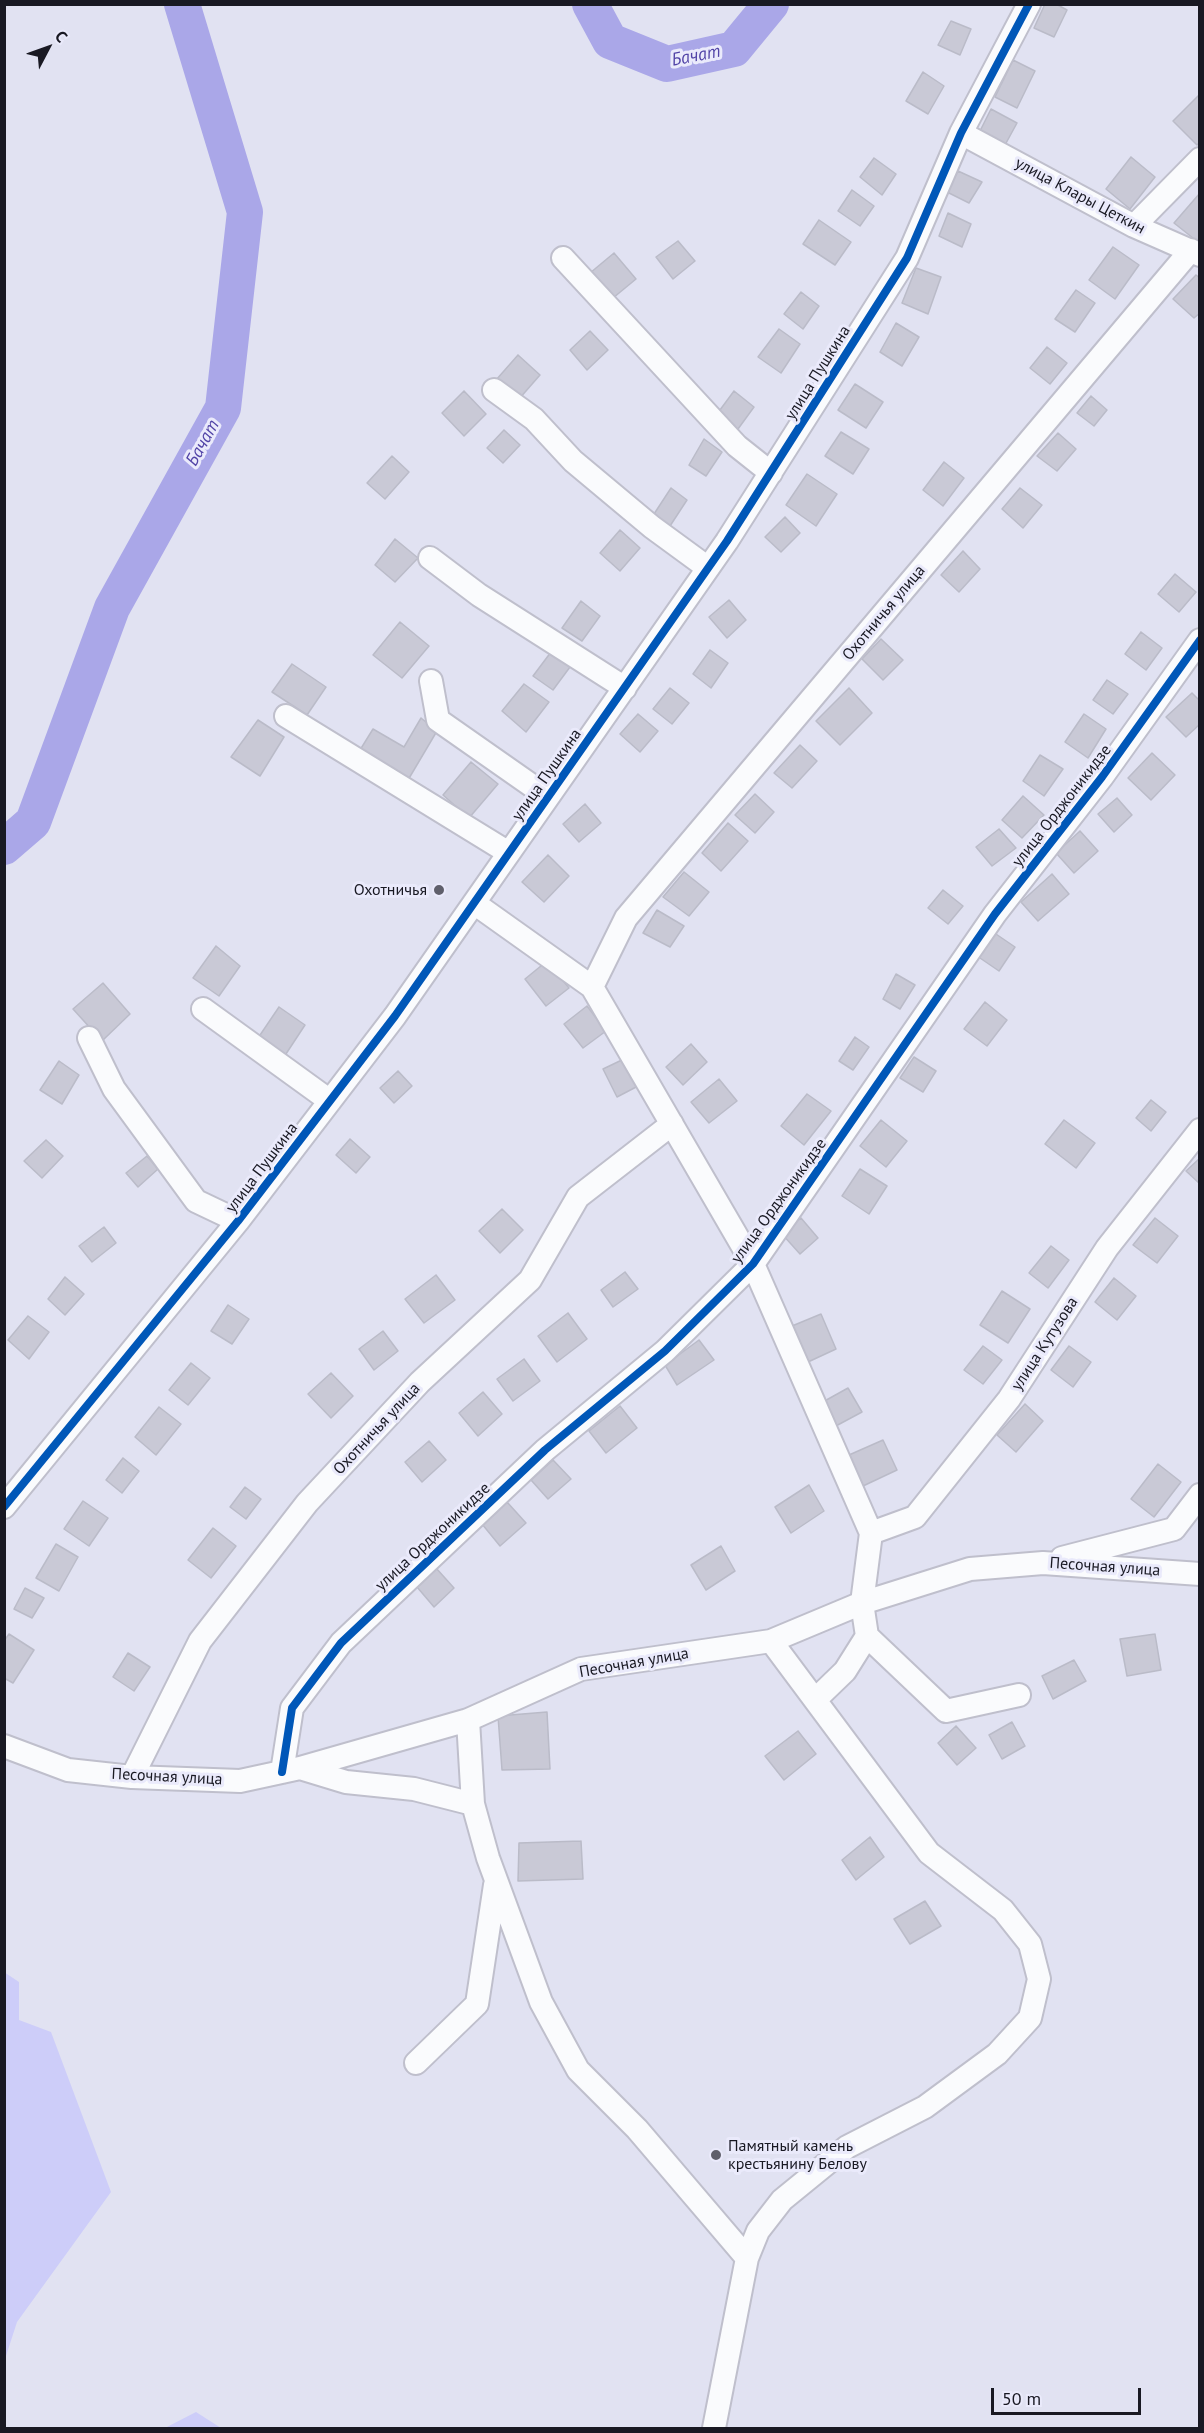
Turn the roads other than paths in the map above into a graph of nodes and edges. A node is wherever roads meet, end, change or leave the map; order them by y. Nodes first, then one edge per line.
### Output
1 (1029, 4) edge
2 (961, 133) junction
3 (1200, 159) edge
4 (1134, 226) junction
5 (1195, 252) edge
6 (562, 258) dead end
7 (494, 390) dead end
8 (771, 473) junction
9 (430, 558) dead end
10 (708, 568) junction
11 (1200, 640) edge
12 (431, 681) dead end
13 (624, 688) junction
14 (286, 716) dead end
15 (548, 797) junction
16 (509, 853) junction
17 (474, 903) junction
18 (592, 987) junction
19 (202, 1009) dead end
20 (89, 1038) dead end
21 (330, 1101) junction
22 (672, 1124) junction
23 (1200, 1130) edge
24 (238, 1221) junction
25 (753, 1264) junction
26 (1200, 1495) edge
27 (7, 1501) edge
28 (871, 1533) junction
29 (1043, 1563) junction
30 (1200, 1574) edge
31 (862, 1603) junction
32 (867, 1636) junction
33 (771, 1641) junction
34 (1019, 1695) dead end
35 (816, 1699) junction
36 (468, 1720) junction
37 (4, 1746) edge
38 (291, 1770) junction
39 (132, 1777) junction
40 (473, 1804) junction
41 (496, 1880) junction
42 (416, 2063) dead end
43 (747, 2258) junction
44 (714, 2428) edge

1 - 2 street, улица Пушкина
2 - 4 street, улица Клары Цеткин
2 - 8 street, улица Пушкина
3 - 4 street
4 - 5 street, улица Клары Цеткин
5 - 18 street, Охотничья улица
6 - 8 street
7 - 10 street
8 - 10 street, улица Пушкина
9 - 13 street
10 - 13 street, улица Пушкина
11 - 25 street, улица Орджоникидзе
12 - 15 street
13 - 15 street, улица Пушкина
14 - 16 street
15 - 16 street, улица Пушкина
16 - 17 street, улица Пушкина
17 - 18 street
17 - 21 street, улица Пушкина
18 - 22 street
19 - 21 street
20 - 24 street
21 - 24 street, улица Пушкина
22 - 25 street
22 - 39 street, Охотничья улица
23 - 28 street, улица Кутузова
24 - 27 street, улица Пушкина
25 - 28 street
25 - 38 street, улица Орджоникидзе
26 - 29 street
28 - 31 street
29 - 30 street, Песочная улица
29 - 31 street, Песочная улица
31 - 32 street
31 - 33 street, Песочная улица
32 - 34 street
32 - 35 street
33 - 35 street
33 - 36 street, Песочная улица
35 - 43 street
36 - 38 street, Песочная улица
36 - 40 street
37 - 39 street, Песочная улица
38 - 39 street, Песочная улица
38 - 40 street
40 - 41 street
41 - 42 street
41 - 43 street
43 - 44 street

